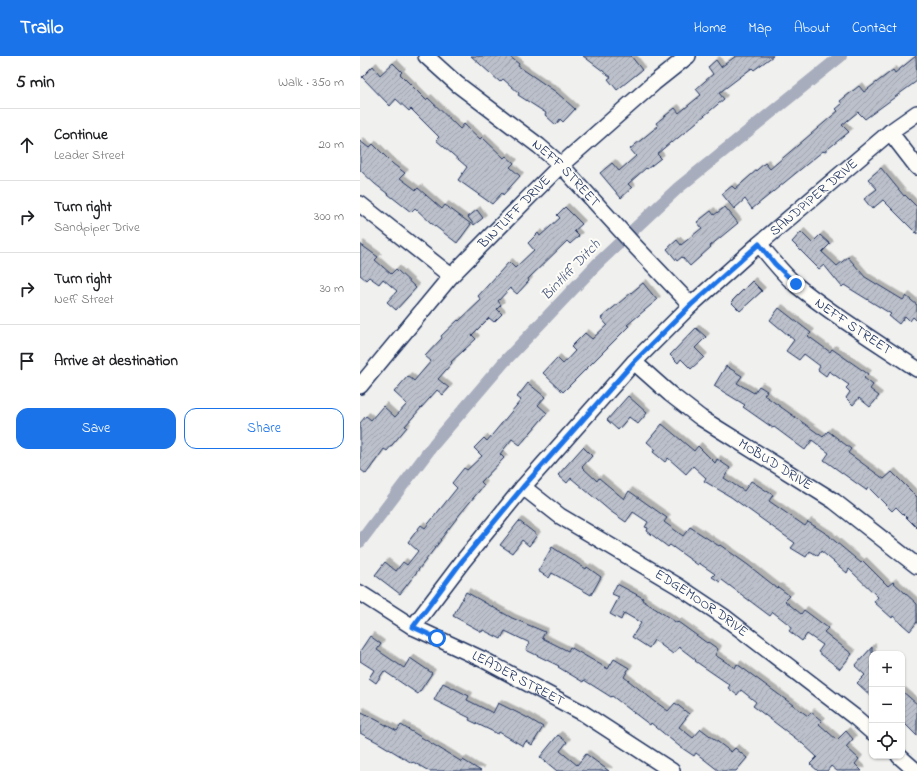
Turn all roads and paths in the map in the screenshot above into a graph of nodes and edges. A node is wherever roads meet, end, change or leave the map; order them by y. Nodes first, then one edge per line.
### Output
1 (426, 56) edge
2 (680, 58) edge
3 (917, 113) edge
4 (890, 132) junction
5 (561, 165) junction
6 (917, 167) edge
7 (360, 204) edge
8 (759, 244) junction
9 (451, 276) junction
10 (691, 305) junction
11 (634, 362) junction
12 (917, 369) edge
13 (360, 386) edge
14 (523, 487) junction
15 (917, 566) edge
16 (360, 593) edge
17 (413, 627) junction
18 (869, 729) edge
19 (902, 759) edge
20 (672, 771) edge
21 (916, 771) edge

1 - 5 street, NEFF STREET
2 - 5 street, BINTLIFF DRIVE
3 - 4 street, SANDPIPER DRIVE
4 - 6 street
4 - 8 street, SANDPIPER DRIVE
5 - 9 street, BINTLIFF DRIVE
5 - 10 street, NEFF STREET
7 - 9 street
8 - 10 street, SANDPIPER DRIVE
8 - 12 street, NEFF STREET
9 - 13 street, BINTLIFF DRIVE
10 - 11 street, SANDPIPER DRIVE
11 - 14 street, SANDPIPER DRIVE
11 - 15 street, MOBUD DRIVE
14 - 17 street, SANDPIPER DRIVE
14 - 18 street, EDGEMOOR DRIVE
16 - 17 street, LEADER STREET
17 - 20 street, LEADER STREET
19 - 21 street

